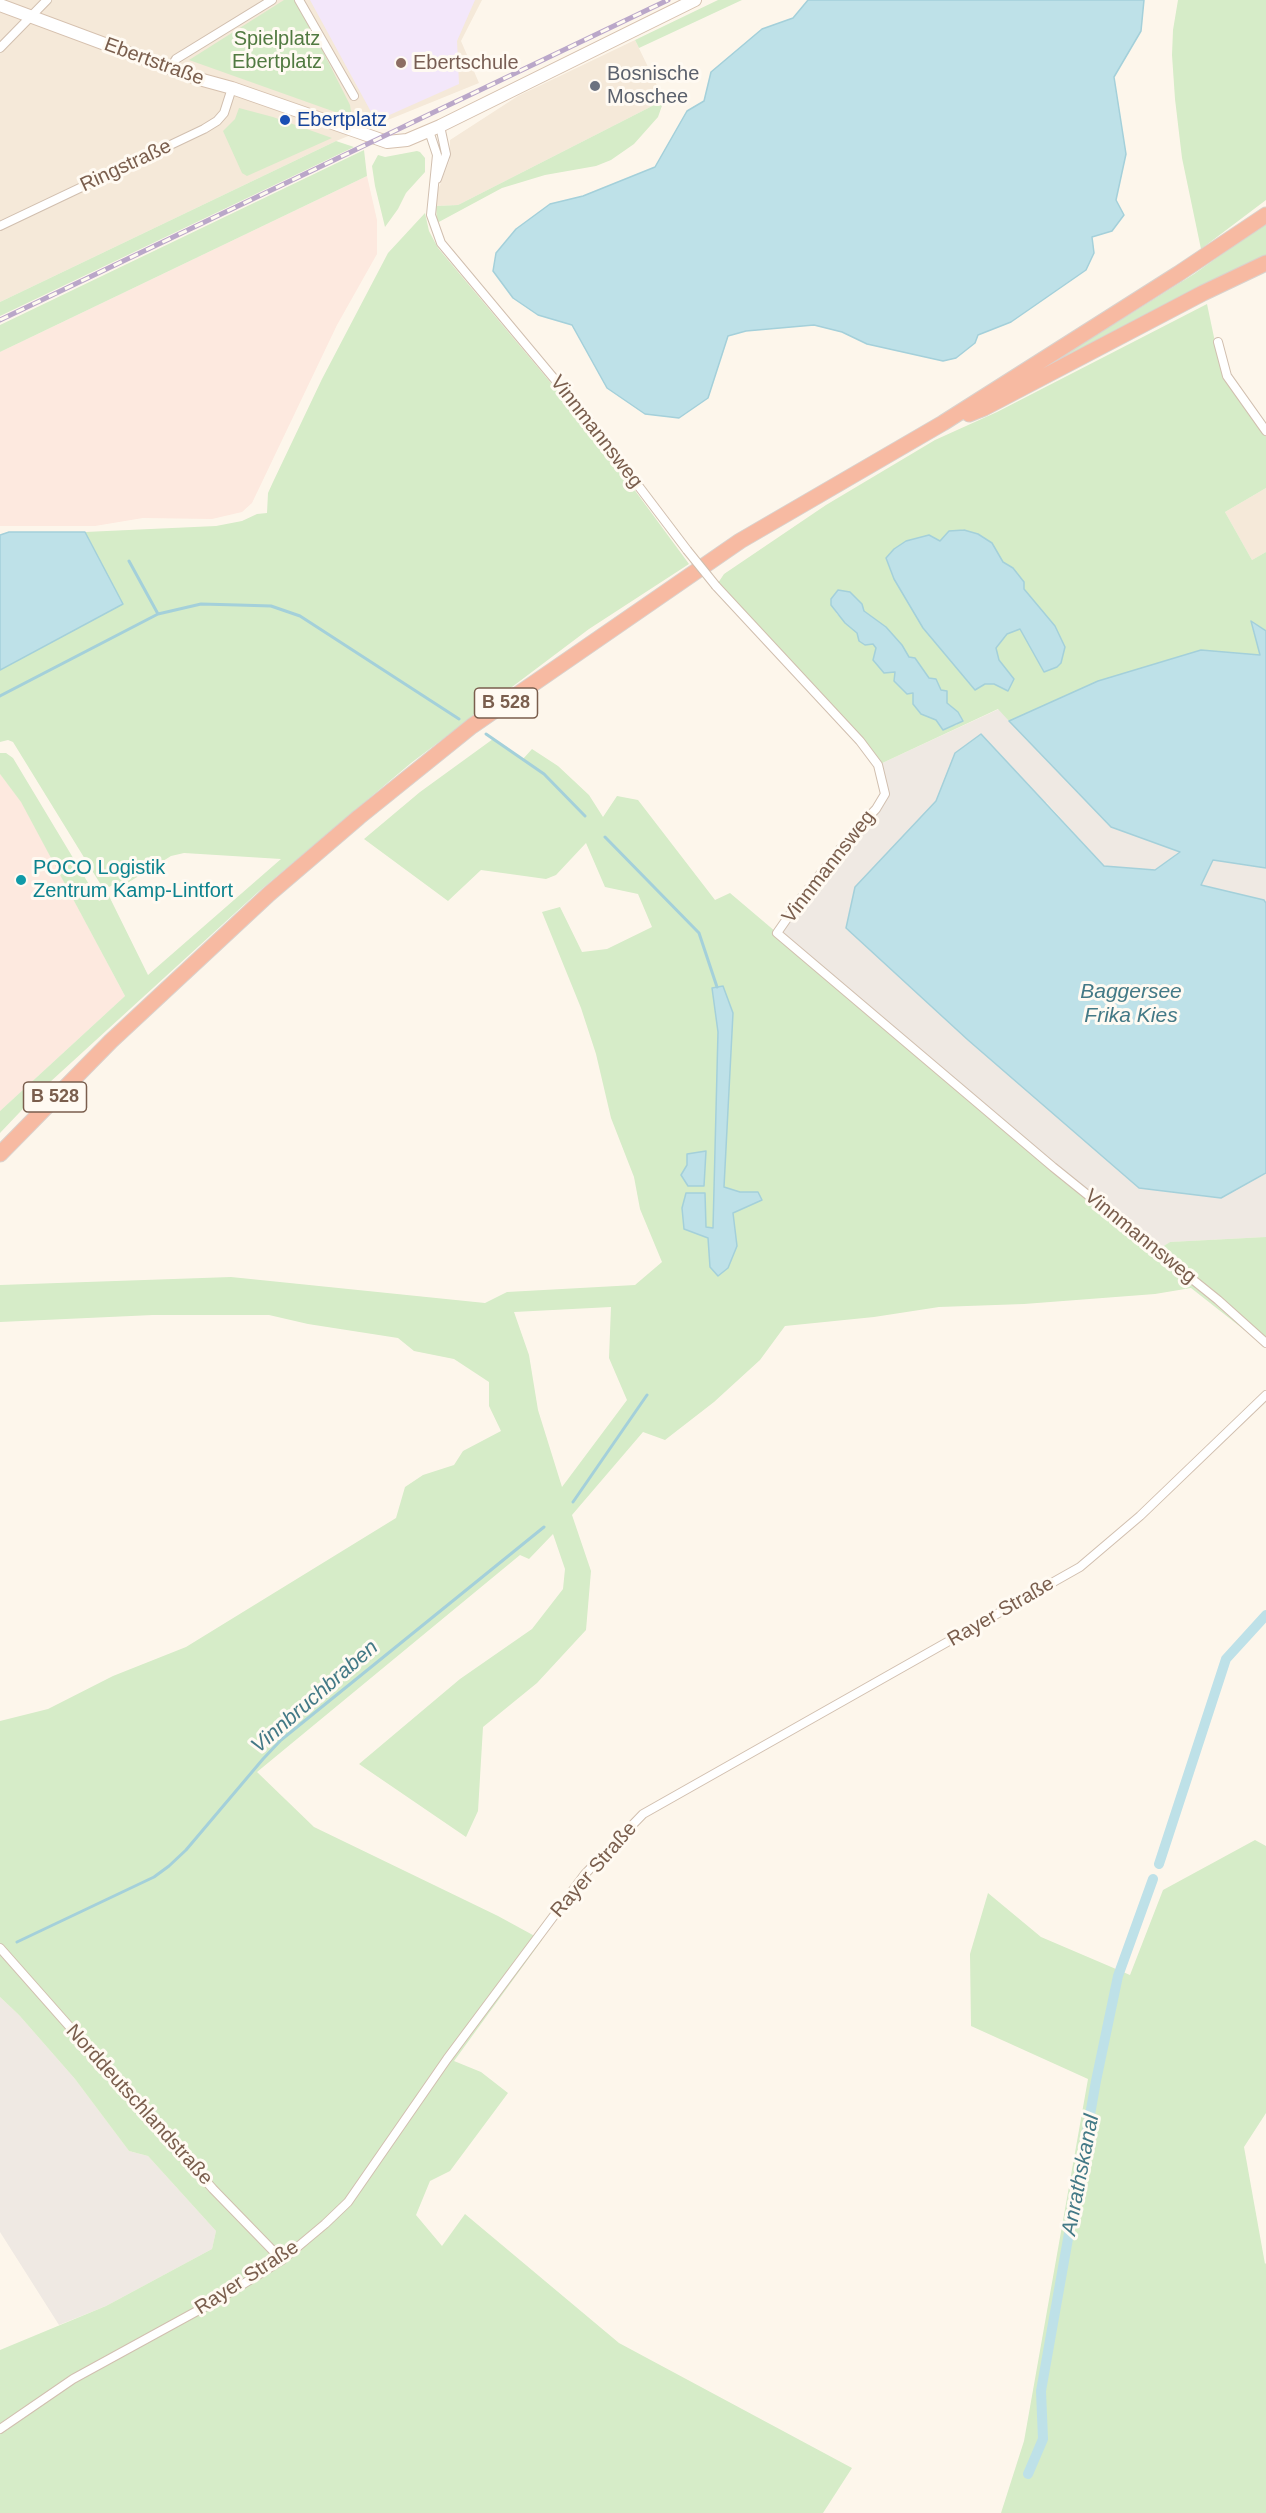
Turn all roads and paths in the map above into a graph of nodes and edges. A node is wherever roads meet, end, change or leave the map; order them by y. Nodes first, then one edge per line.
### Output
1 (46, 0) edge
2 (272, 0) edge
3 (299, 0) edge
4 (695, 0) edge
5 (0, 5) edge
6 (30, 17) junction
7 (0, 48) edge
8 (171, 67) junction
9 (232, 88) junction
10 (354, 96) dead end
11 (434, 128) junction
12 (1266, 215) edge
13 (0, 226) edge
14 (1266, 263) edge
15 (1266, 274) edge
16 (1170, 312) junction
17 (1218, 342) dead end
18 (943, 423) junction
19 (1266, 431) edge
20 (0, 1154) edge
21 (1266, 1343) edge
22 (1266, 1395) edge
23 (0, 1948) edge
24 (282, 2260) junction
25 (0, 2429) edge

1 - 6 street
2 - 8 street
3 - 10 street
4 - 11 street
5 - 6 street, Ebertstraße
6 - 7 street
6 - 8 street, Ebertstraße
8 - 9 street, Ebertstraße
9 - 11 street, Ebertstraße
9 - 13 street, Ringstraße
11 - 21 street, Vinnmannsweg, bridge
12 - 18 highway
14 - 16 highway
15 - 16 highway
16 - 18 highway
17 - 19 street
18 - 20 highway, B 528
22 - 24 street, Rayer Straße
23 - 24 street, Norddeutschlandstraße
24 - 25 street, Rayer Straße

